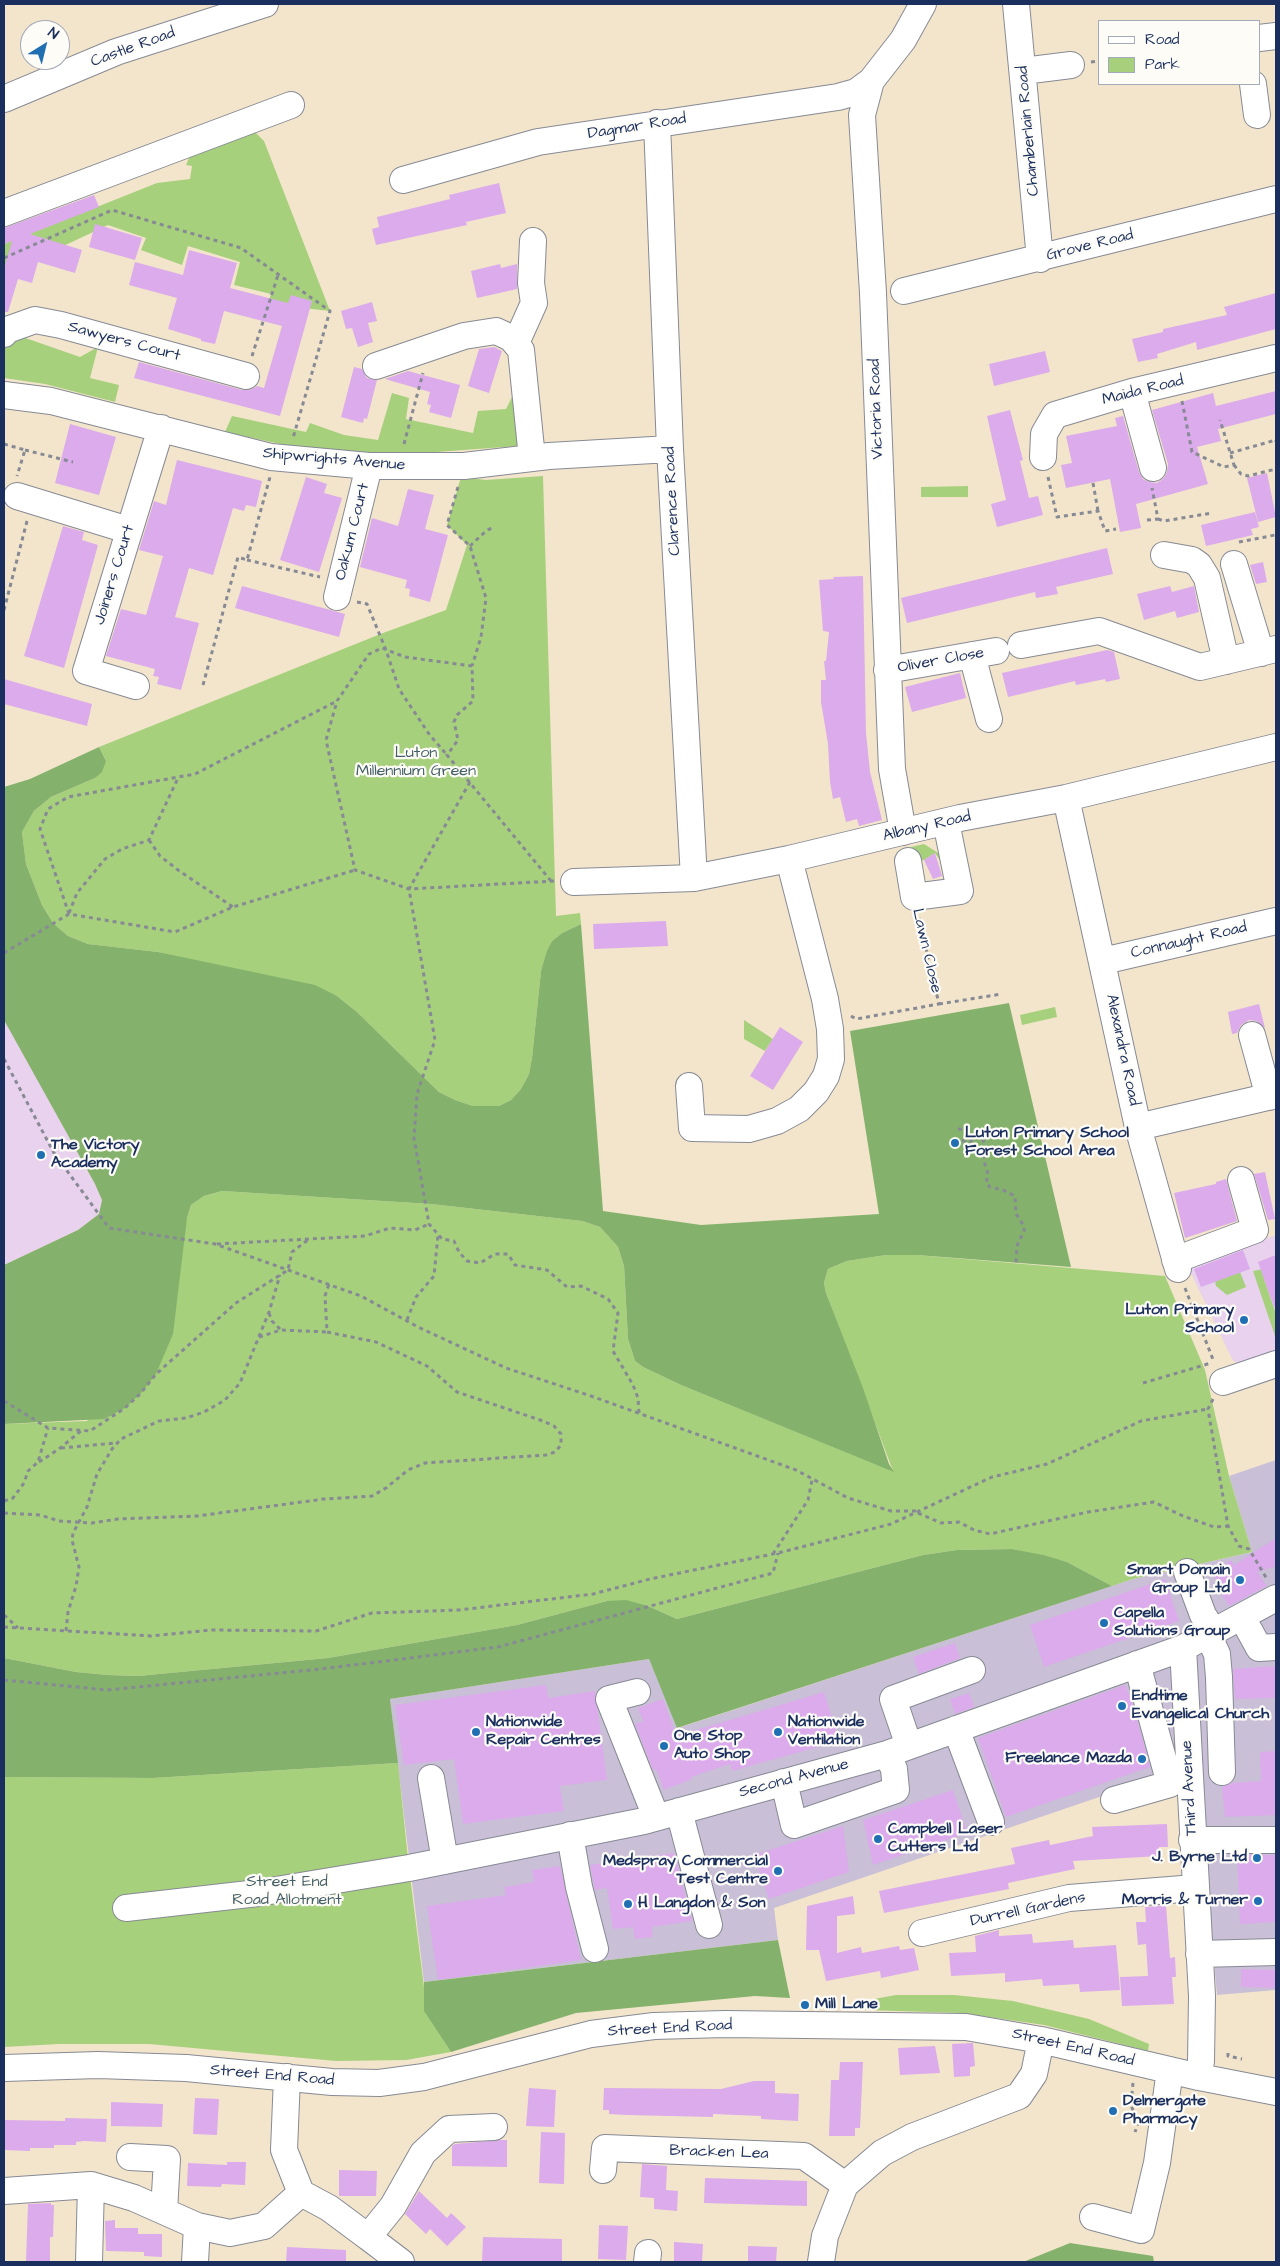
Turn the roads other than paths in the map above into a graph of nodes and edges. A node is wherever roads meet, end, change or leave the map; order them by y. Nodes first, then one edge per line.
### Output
1 (265, 4) edge
2 (923, 4) edge
3 (1016, 4) edge
4 (1276, 36) edge
5 (1260, 38) edge
6 (1071, 65) dead end
7 (1023, 71) junction
8 (871, 81) junction
9 (1253, 85) edge
10 (4, 99) edge
11 (291, 104) dead end
12 (1257, 115) dead end
13 (657, 123) junction
14 (403, 180) dead end
15 (1276, 199) edge
16 (4, 213) edge
17 (533, 241) dead end
18 (1040, 259) junction
19 (904, 291) dead end
20 (4, 334) edge
21 (516, 343) junction
22 (1276, 358) edge
23 (376, 366) dead end
24 (246, 376) road end
25 (1132, 392) junction
26 (4, 395) edge
27 (161, 428) junction
28 (670, 449) junction
29 (1043, 457) road end
30 (532, 458) junction
31 (369, 466) junction
32 (1153, 468) road end
33 (23, 505) road end
34 (128, 530) junction
35 (1164, 555) dead end
36 (1234, 564) road end
37 (338, 592) road end
38 (1021, 645) dead end
39 (1269, 651) edge
40 (1226, 661) junction
41 (887, 670) junction
42 (136, 686) dead end
43 (989, 719) dead end
44 (1276, 747) edge
45 (1066, 798) junction
46 (946, 822) junction
47 (902, 832) junction
48 (789, 859) junction
49 (908, 862) dead end
50 (694, 878) junction
51 (574, 882) dead end
52 (1276, 921) edge
53 (1103, 960) junction
54 (1252, 1035) dead end
55 (690, 1086) dead end
56 (1273, 1096) edge
57 (1138, 1126) junction
58 (1241, 1180) dead end
59 (1276, 1364) edge
60 (1218, 1372) road end
61 (1187, 1572) dead end
62 (1274, 1592) edge
63 (1242, 1617) junction
64 (1211, 1634) junction
65 (1276, 1647) edge
66 (1183, 1648) junction
67 (1137, 1664) junction
68 (972, 1670) dead end
69 (637, 1692) dead end
70 (956, 1729) junction
71 (898, 1750) junction
72 (1222, 1772) dead end
73 (431, 1778) dead end
74 (784, 1782) junction
75 (1114, 1800) dead end
76 (667, 1814) junction
77 (991, 1822) dead end
78 (570, 1835) junction
79 (1192, 1840) junction
80 (1276, 1840) edge
81 (445, 1861) junction
82 (1195, 1888) junction
83 (126, 1908) dead end
84 (708, 1925) dead end
85 (922, 1933) dead end
86 (595, 1949) dead end
87 (1276, 1952) edge
88 (1199, 1954) junction
89 (1040, 2040) junction
90 (4, 2068) edge
91 (1170, 2070) junction
92 (286, 2077) junction
93 (1199, 2077) junction
94 (1276, 2092) edge
95 (494, 2127) dead end
96 (130, 2157) dead end
97 (603, 2170) dead end
98 (90, 2185) junction
99 (845, 2186) junction
100 (4, 2191) edge
101 (301, 2193) junction
102 (164, 2211) junction
103 (1093, 2217) dead end
104 (197, 2226) junction
105 (368, 2237) junction
106 (89, 2262) edge
107 (195, 2262) edge
108 (401, 2262) edge
109 (821, 2262) edge

1 - 10 street, Castle Road
2 - 8 street, Victoria Road
3 - 7 street, Chamberlain Road
4 - 5 street
6 - 7 street
7 - 18 street, Chamberlain Road
8 - 13 street, Dagmar Road
8 - 41 street, Victoria Road
9 - 12 street
11 - 16 street
13 - 14 street, Dagmar Road
13 - 28 street, Clarence Road
15 - 18 street, Grove Road
17 - 21 street
18 - 19 street, Grove Road
20 - 24 street, Sawyers Court
21 - 23 street
21 - 30 street
22 - 25 street, Maida Road
25 - 29 street, Maida Road
25 - 32 street
26 - 27 street, Shipwrights Avenue
27 - 31 street, Shipwrights Avenue
27 - 34 street, Joiners Court
28 - 30 street, Shipwrights Avenue
28 - 50 street, Clarence Road
30 - 31 street, Shipwrights Avenue
31 - 37 street, Oakum Court
33 - 34 street
34 - 42 street, Joiners Court
35 - 40 street
36 - 39 street
38 - 40 street
39 - 40 street
41 - 43 street, Oliver Close
41 - 47 street, Victoria Road
44 - 45 street, Albany Road
45 - 46 street, Albany Road
45 - 53 street, Alexandra Road
46 - 47 street, Albany Road
46 - 49 street
47 - 48 street, Albany Road
48 - 50 street, Albany Road
48 - 55 street
50 - 51 street, Albany Road
52 - 53 street, Connaught Road
53 - 57 street, Alexandra Road
54 - 56 street
56 - 57 street
57 - 58 street, Alexandra Road
59 - 60 street
61 - 64 street
62 - 63 street, Second Avenue
63 - 64 street, Second Avenue
63 - 65 street
64 - 66 street, Second Avenue
64 - 72 street
66 - 67 street, Second Avenue
66 - 79 street, Third Avenue
67 - 70 street, Second Avenue
67 - 75 street
68 - 71 street
69 - 76 street
70 - 71 street, Second Avenue
70 - 77 street
71 - 74 street, Second Avenue
71 - 74 street
73 - 81 street
74 - 76 street, Second Avenue
76 - 78 street, Second Avenue
76 - 84 street
78 - 81 street, Second Avenue
78 - 86 street
79 - 80 street
79 - 82 street, Third Avenue
81 - 83 street, Second Avenue
82 - 85 street, Durrell Gardens
82 - 88 street, Third Avenue
87 - 88 street
88 - 93 street, Third Avenue
89 - 91 street, Street End Road
89 - 92 street, Street End Road
89 - 99 street
90 - 92 street, Street End Road
91 - 93 street, Street End Road
91 - 103 street
92 - 101 street
93 - 94 street, Street End Road
95 - 105 street
96 - 102 street
97 - 99 street, Bracken Lea
98 - 100 street
98 - 102 street
98 - 106 street
99 - 109 street
101 - 104 street
101 - 105 street
102 - 104 street
104 - 107 street
105 - 108 street

